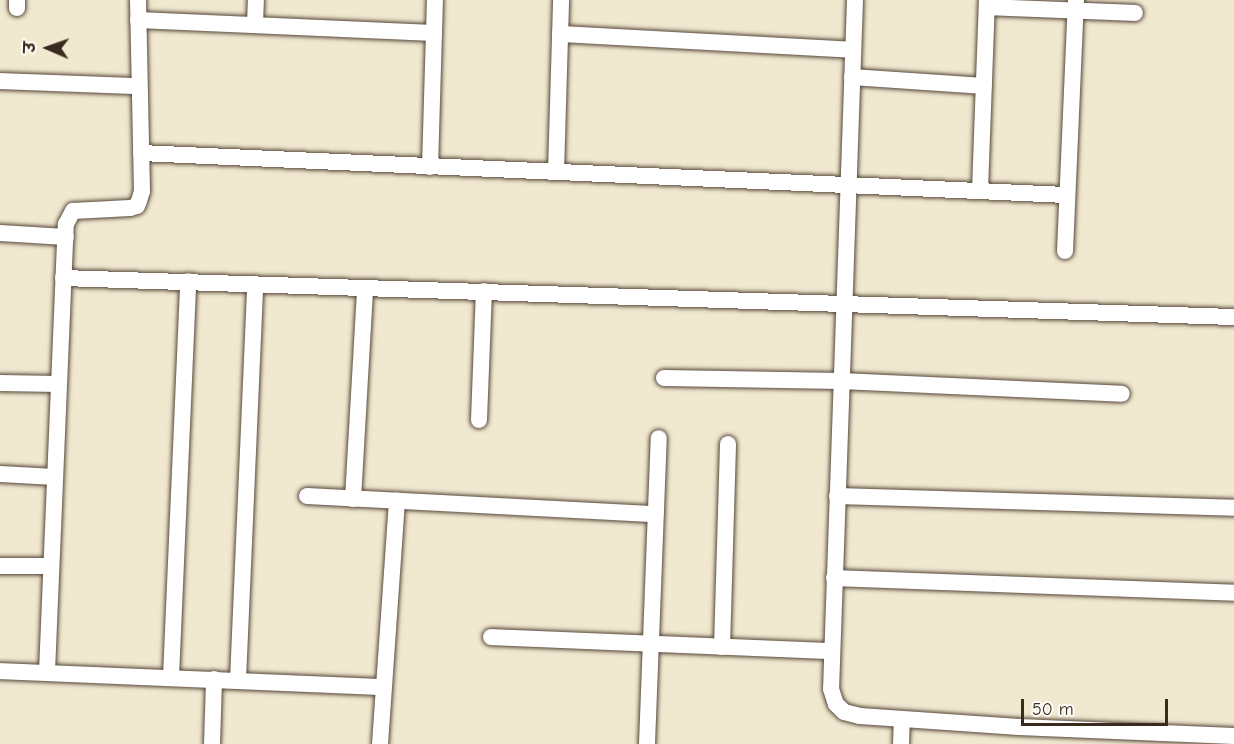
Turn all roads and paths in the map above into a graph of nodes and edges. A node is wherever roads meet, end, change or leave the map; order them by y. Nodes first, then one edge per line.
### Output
1 (138, 0) edge
2 (256, 0) edge
3 (435, 0) edge
4 (561, 0) edge
5 (855, 0) edge
6 (987, 3) edge
7 (1075, 5) edge
8 (1135, 13) dead end
9 (138, 20) junction
10 (255, 25) junction
11 (434, 33) junction
12 (560, 34) junction
13 (853, 50) junction
14 (852, 77) junction
15 (0, 81) edge
16 (139, 86) junction
17 (984, 86) junction
18 (141, 153) junction
19 (430, 167) junction
20 (556, 172) junction
21 (848, 184) junction
22 (980, 190) junction
23 (1067, 195) junction
24 (0, 233) edge
25 (66, 237) junction
26 (1065, 251) dead end
27 (63, 278) junction
28 (188, 281) junction
29 (255, 284) junction
30 (365, 288) junction
31 (484, 291) junction
32 (843, 304) junction
33 (1234, 317) edge
34 (664, 378) dead end
35 (841, 381) junction
36 (0, 383) edge
37 (59, 384) junction
38 (1122, 394) dead end
39 (479, 420) dead end
40 (659, 438) dead end
41 (729, 444) dead end
42 (0, 474) edge
43 (55, 477) junction
44 (307, 496) dead end
45 (837, 496) junction
46 (353, 499) junction
47 (397, 501) junction
48 (1234, 508) edge
49 (656, 514) junction
50 (0, 566) edge
51 (51, 566) junction
52 (834, 578) junction
53 (1234, 593) edge
54 (492, 637) dead end
55 (651, 644) junction
56 (722, 647) junction
57 (832, 651) junction
58 (0, 670) edge
59 (47, 672) junction
60 (171, 677) junction
61 (214, 679) junction
62 (238, 680) junction
63 (384, 687) junction
64 (903, 719) junction
65 (1234, 736) edge
66 (212, 744) edge
67 (380, 744) edge
68 (647, 744) edge
69 (901, 744) edge

1 - 9 street
2 - 10 street
3 - 11 street
4 - 12 street
5 - 13 street
6 - 7 street
6 - 17 street
7 - 8 street
7 - 23 street
9 - 10 street
9 - 16 street
10 - 11 street
11 - 19 street
12 - 13 street
12 - 20 street
13 - 14 street
14 - 17 street
14 - 21 street
15 - 16 street
16 - 18 street
17 - 22 street
18 - 19 street
18 - 25 street
19 - 20 street
20 - 21 street
21 - 22 street
21 - 32 street
22 - 23 street
23 - 26 street
24 - 25 street
25 - 27 street
27 - 28 street
27 - 37 street
28 - 29 street
28 - 60 street
29 - 30 street
29 - 62 street
30 - 31 street
30 - 46 street
31 - 32 street
31 - 39 street
32 - 33 street
32 - 35 street
34 - 35 street
35 - 38 street
35 - 45 street
36 - 37 street
37 - 43 street
40 - 49 street
41 - 56 street
42 - 43 street
43 - 51 street
44 - 46 street
45 - 48 street
45 - 52 street
46 - 47 street
47 - 49 street
47 - 63 street
49 - 55 street
50 - 51 street
51 - 59 street
52 - 53 street
52 - 57 street
54 - 55 street
55 - 56 street
55 - 68 street
56 - 57 street
57 - 64 street
58 - 59 street
59 - 60 street
60 - 61 street
61 - 62 street
61 - 66 street
62 - 63 street
63 - 67 street
64 - 65 street
64 - 69 street

